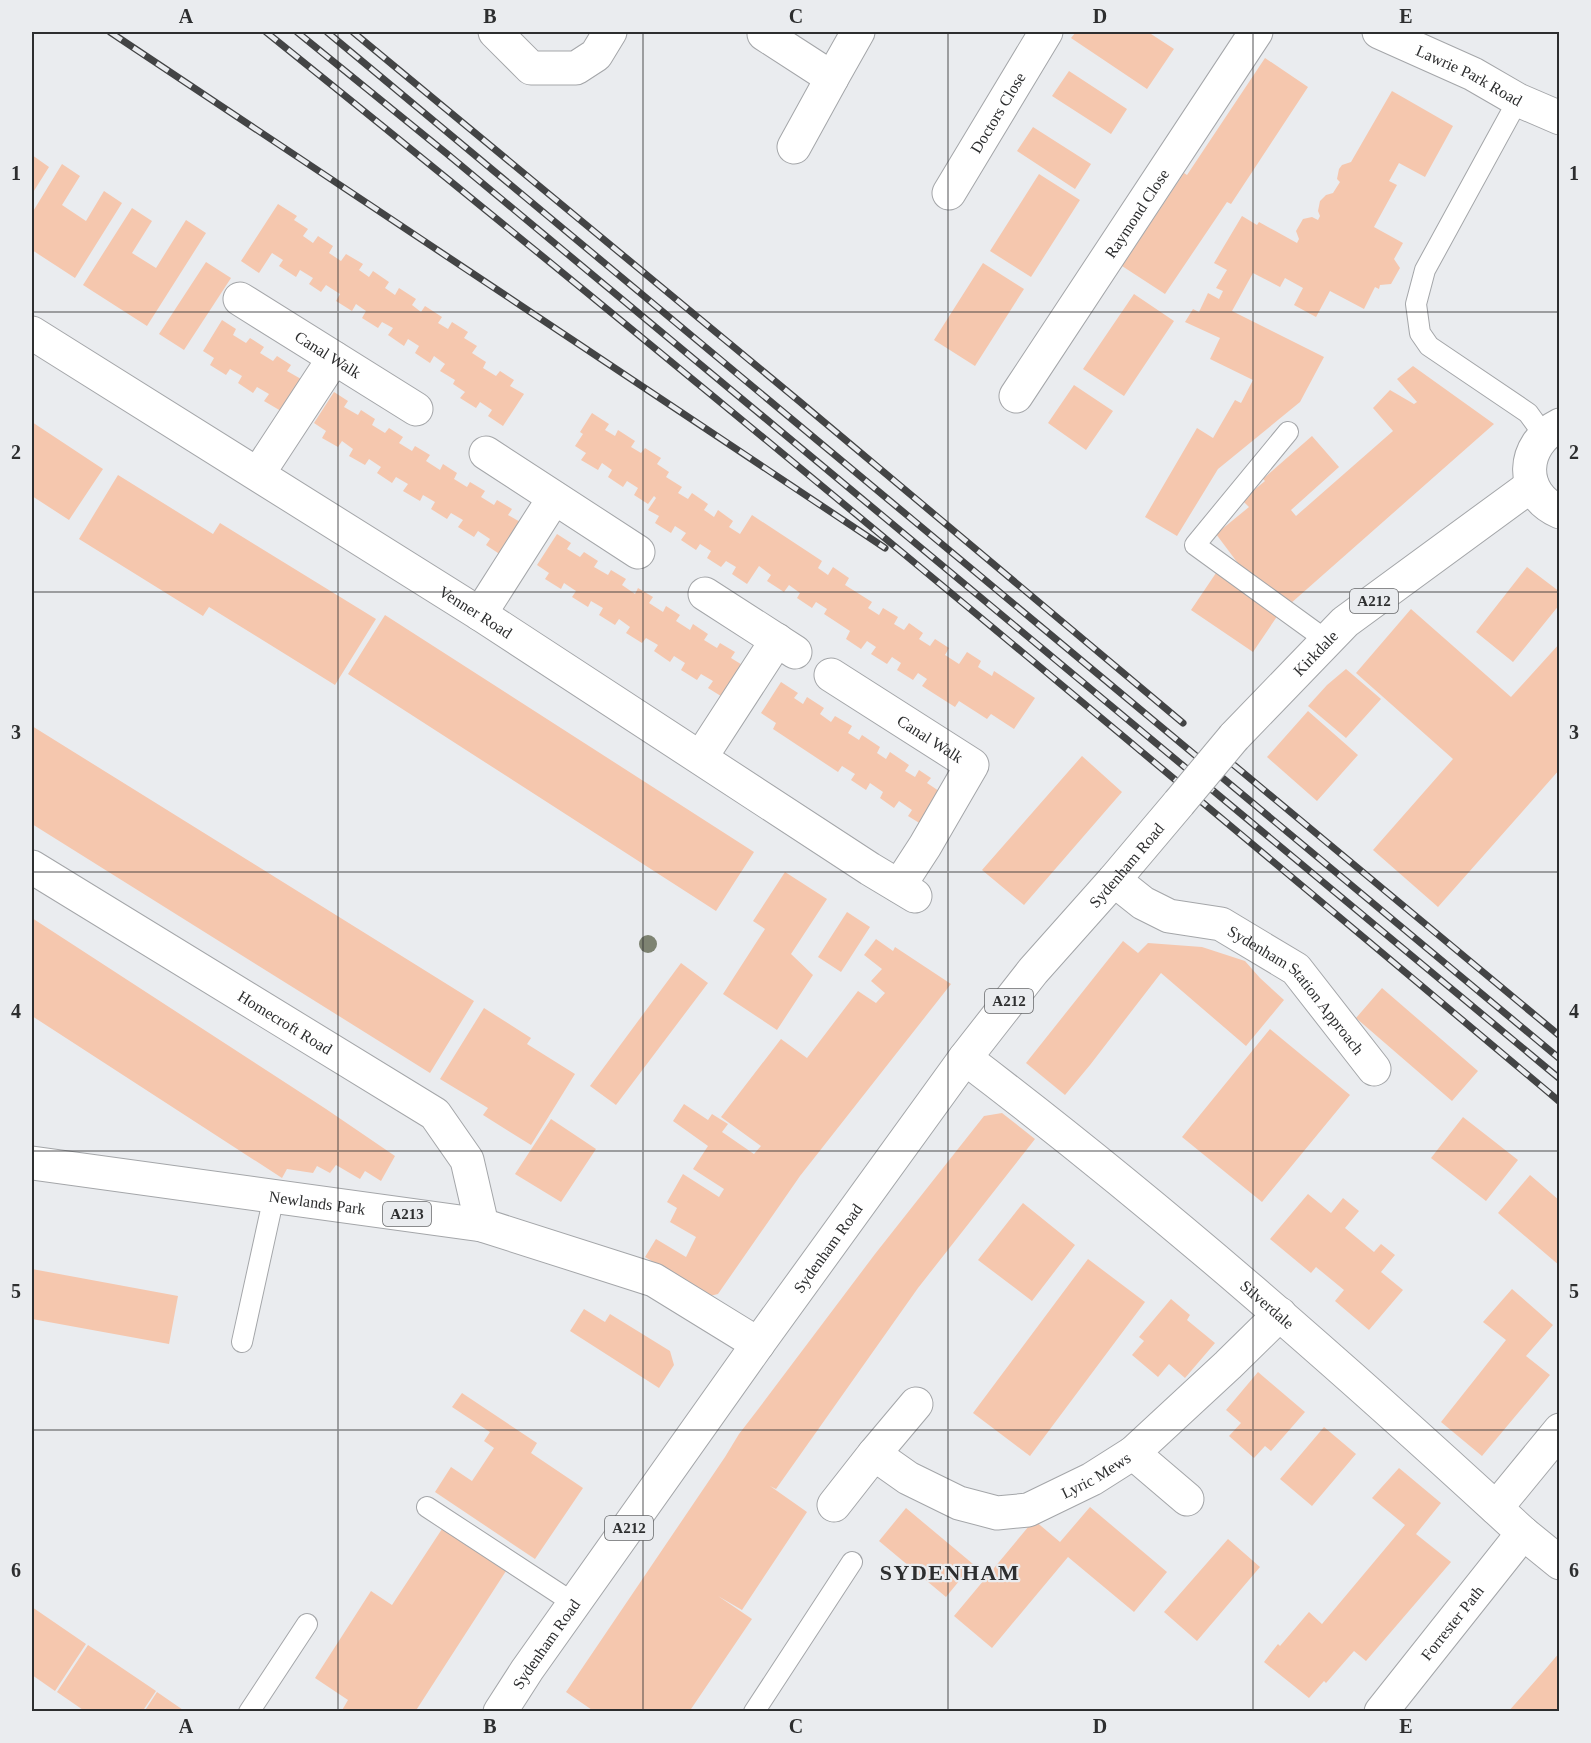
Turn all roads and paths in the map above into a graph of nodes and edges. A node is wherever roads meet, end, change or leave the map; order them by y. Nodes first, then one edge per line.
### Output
1 (495, 32) edge
2 (610, 32) edge
3 (858, 32) edge
4 (1046, 32) edge
5 (1256, 32) edge
6 (1379, 32) edge
7 (764, 34) dead end
8 (832, 78) junction
9 (1518, 100) junction
10 (1560, 118) edge
11 (794, 147) dead end
12 (949, 194) dead end
13 (240, 299) dead end
14 (32, 333) edge
15 (334, 358) junction
16 (1016, 396) dead end
17 (416, 409) dead end
18 (1552, 430) edge
19 (1288, 432) dead end
20 (486, 453) dead end
21 (258, 474) junction
22 (1532, 486) junction
23 (554, 498) junction
24 (1560, 512) edge
25 (638, 552) dead end
26 (705, 594) dead end
27 (480, 614) junction
28 (1326, 640) junction
29 (831, 675) dead end
30 (701, 757) junction
31 (1179, 803) joint
32 (32, 867) edge
33 (1114, 880) junction
34 (907, 891) joint
35 (965, 1058) junction
36 (1374, 1069) dead end
37 (32, 1162) edge
38 (274, 1196) junction
39 (482, 1225) junction
40 (1280, 1314) junction
41 (242, 1342) dead end
42 (758, 1344) junction
43 (916, 1404) dead end
44 (1560, 1430) edge
45 (1133, 1453) junction
46 (874, 1454) junction
47 (1187, 1499) dead end
48 (834, 1506) dead end
49 (427, 1507) dead end
50 (1496, 1508) junction
51 (1523, 1533) junction
52 (852, 1562) dead end
53 (1560, 1563) edge
54 (575, 1604) junction
55 (307, 1624) dead end
56 (249, 1712) edge
57 (500, 1712) edge
58 (754, 1712) edge
59 (1381, 1712) edge

1 - 2 street
3 - 8 street
4 - 12 street, Doctors Close
5 - 16 street, Raymond Close
6 - 9 street, Lawrie Park Road
7 - 8 street
8 - 11 street
9 - 10 street, Lawrie Park Road
9 - 18 lane
13 - 15 street, Canal Walk
14 - 21 street, Venner Road
15 - 17 street, Canal Walk
15 - 21 street
18 - 22 street
19 - 28 lane
20 - 23 street
21 - 27 street, Venner Road
22 - 24 street
22 - 28 street, Kirkdale / A212
23 - 25 street
23 - 27 street
26 - 30 street
27 - 30 street, Venner Road
28 - 31 street, Kirkdale / A212, bridge
29 - 34 street, Canal Walk
30 - 34 street, Venner Road
31 - 33 street, Sydenham Road / A212
32 - 39 street, Homecroft Road
33 - 35 street, Sydenham Road / A212
33 - 36 street, Sydenham Station Approach
35 - 40 street, Silverdale
35 - 42 street, Sydenham Road / A212
37 - 38 street, Newlands Park / A213
38 - 39 street, Newlands Park / A213
38 - 41 lane
39 - 42 street, Newlands Park / A213
40 - 45 street, Lyric Mews
40 - 50 street, Silverdale
42 - 54 street, Sydenham Road / A212
43 - 46 street
44 - 50 street
45 - 46 street, Lyric Mews
45 - 47 street
46 - 48 street
49 - 54 lane
50 - 51 street, Silverdale
51 - 53 street, Silverdale
51 - 59 street, Forrester Path
52 - 58 lane
54 - 57 street, Sydenham Road / A212
55 - 56 lane

